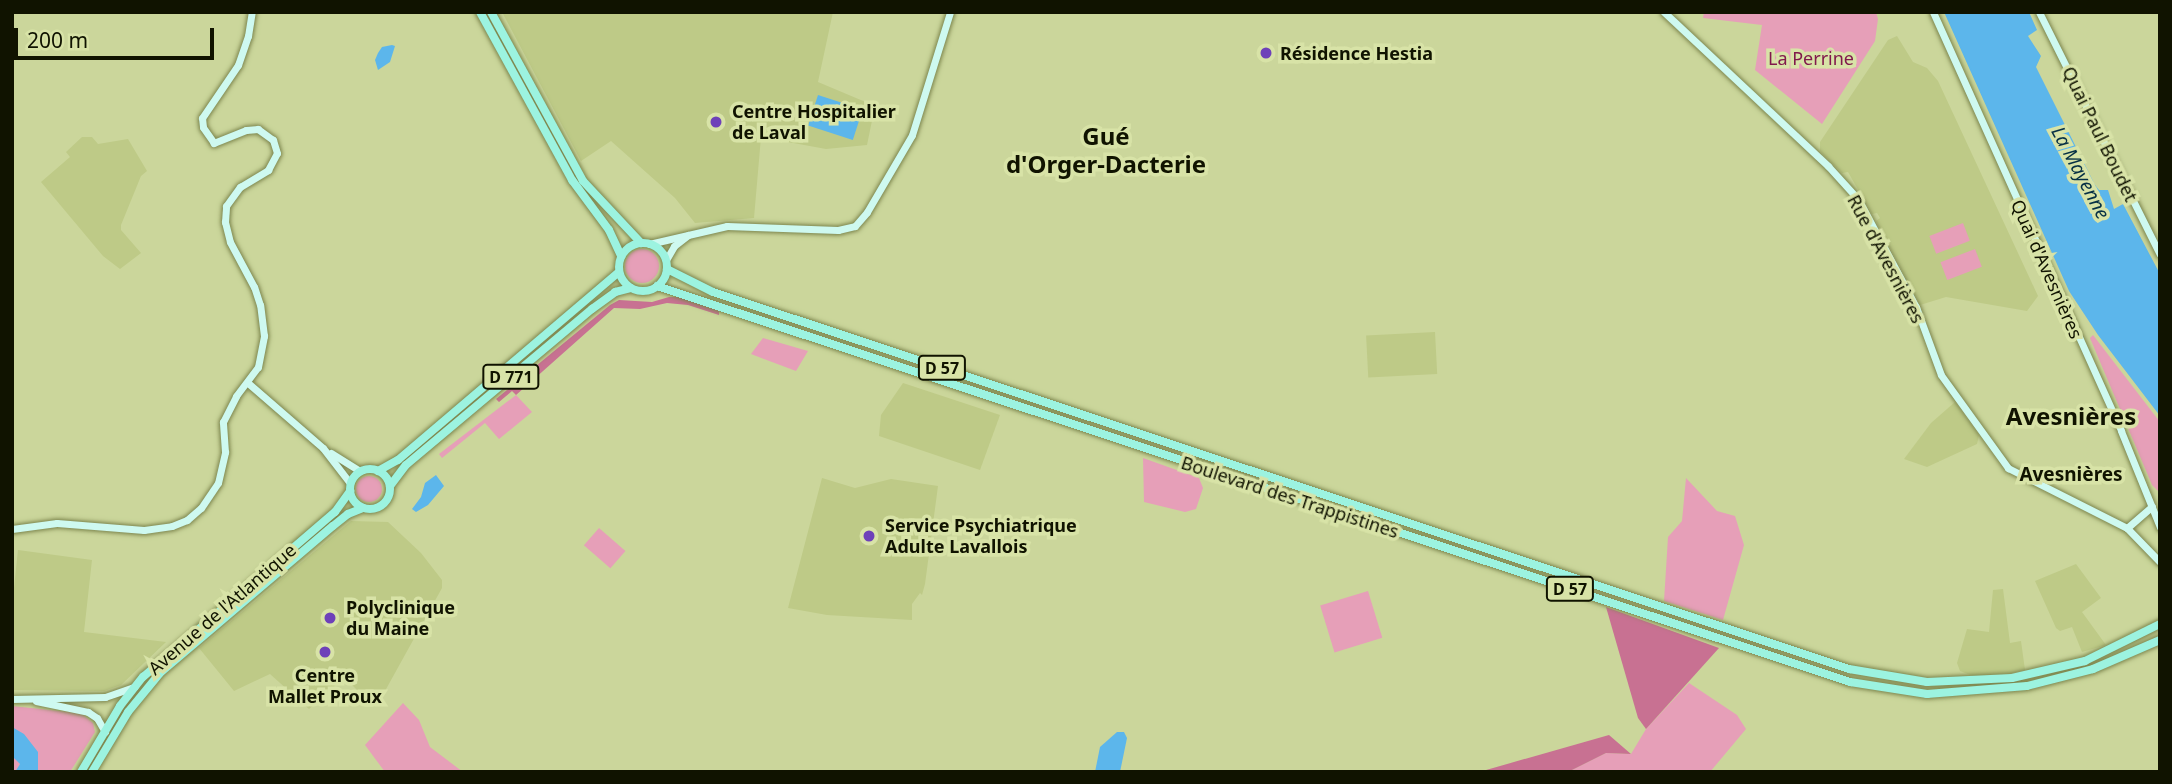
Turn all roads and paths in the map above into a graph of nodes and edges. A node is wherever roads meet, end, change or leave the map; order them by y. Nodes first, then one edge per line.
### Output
1 (252, 12) edge
2 (480, 12) edge
3 (491, 12) edge
4 (950, 12) edge
5 (1664, 12) edge
6 (1933, 12) edge
7 (2039, 12) edge
8 (689, 234) junction
9 (645, 243) junction
10 (2160, 255) edge
11 (621, 256) junction
12 (666, 265) junction
13 (619, 272) junction
14 (657, 286) junction
15 (631, 288) junction
16 (248, 383) junction
17 (323, 448) junction
18 (360, 471) junction
19 (378, 471) junction
20 (390, 486) junction
21 (350, 487) junction
22 (2152, 506) junction
23 (363, 508) junction
24 (2160, 527) edge
25 (2127, 528) junction
26 (12, 530) edge
27 (2160, 562) edge
28 (2160, 624) edge
29 (2160, 640) edge
30 (135, 686) junction
31 (12, 699) edge
32 (25, 699) junction
33 (105, 733) junction
34 (81, 772) edge
35 (92, 772) edge

1 - 16 street
2 - 11 main road
3 - 9 main road
4 - 8 street
5 - 25 street, Rue d'Avesnières
6 - 22 street, Quai d'Avesnières
7 - 10 street, Quai Paul Boudet
8 - 9 street
8 - 12 street
9 - 11 main road
9 - 12 main road
11 - 13 main road
12 - 14 main road
12 - 28 main road, Boulevard des Trappistines / D 57
13 - 15 main road
13 - 19 main road, D 771
14 - 15 main road
14 - 29 main road, Boulevard des Trappistines / D 57
15 - 20 main road, D 771
16 - 17 street
16 - 26 street
17 - 18 street
17 - 21 street
18 - 19 main road
18 - 21 main road
19 - 20 main road
20 - 23 main road
21 - 23 main road
21 - 30 main road, Avenue de l'Atlantique
22 - 24 street, Quai d'Avesnières
22 - 25 street
23 - 35 main road, Avenue de l'Atlantique
25 - 27 street
30 - 32 street
30 - 33 main road, Avenue de l'Atlantique
31 - 32 street
32 - 33 street
33 - 34 main road, Avenue de l'Atlantique

